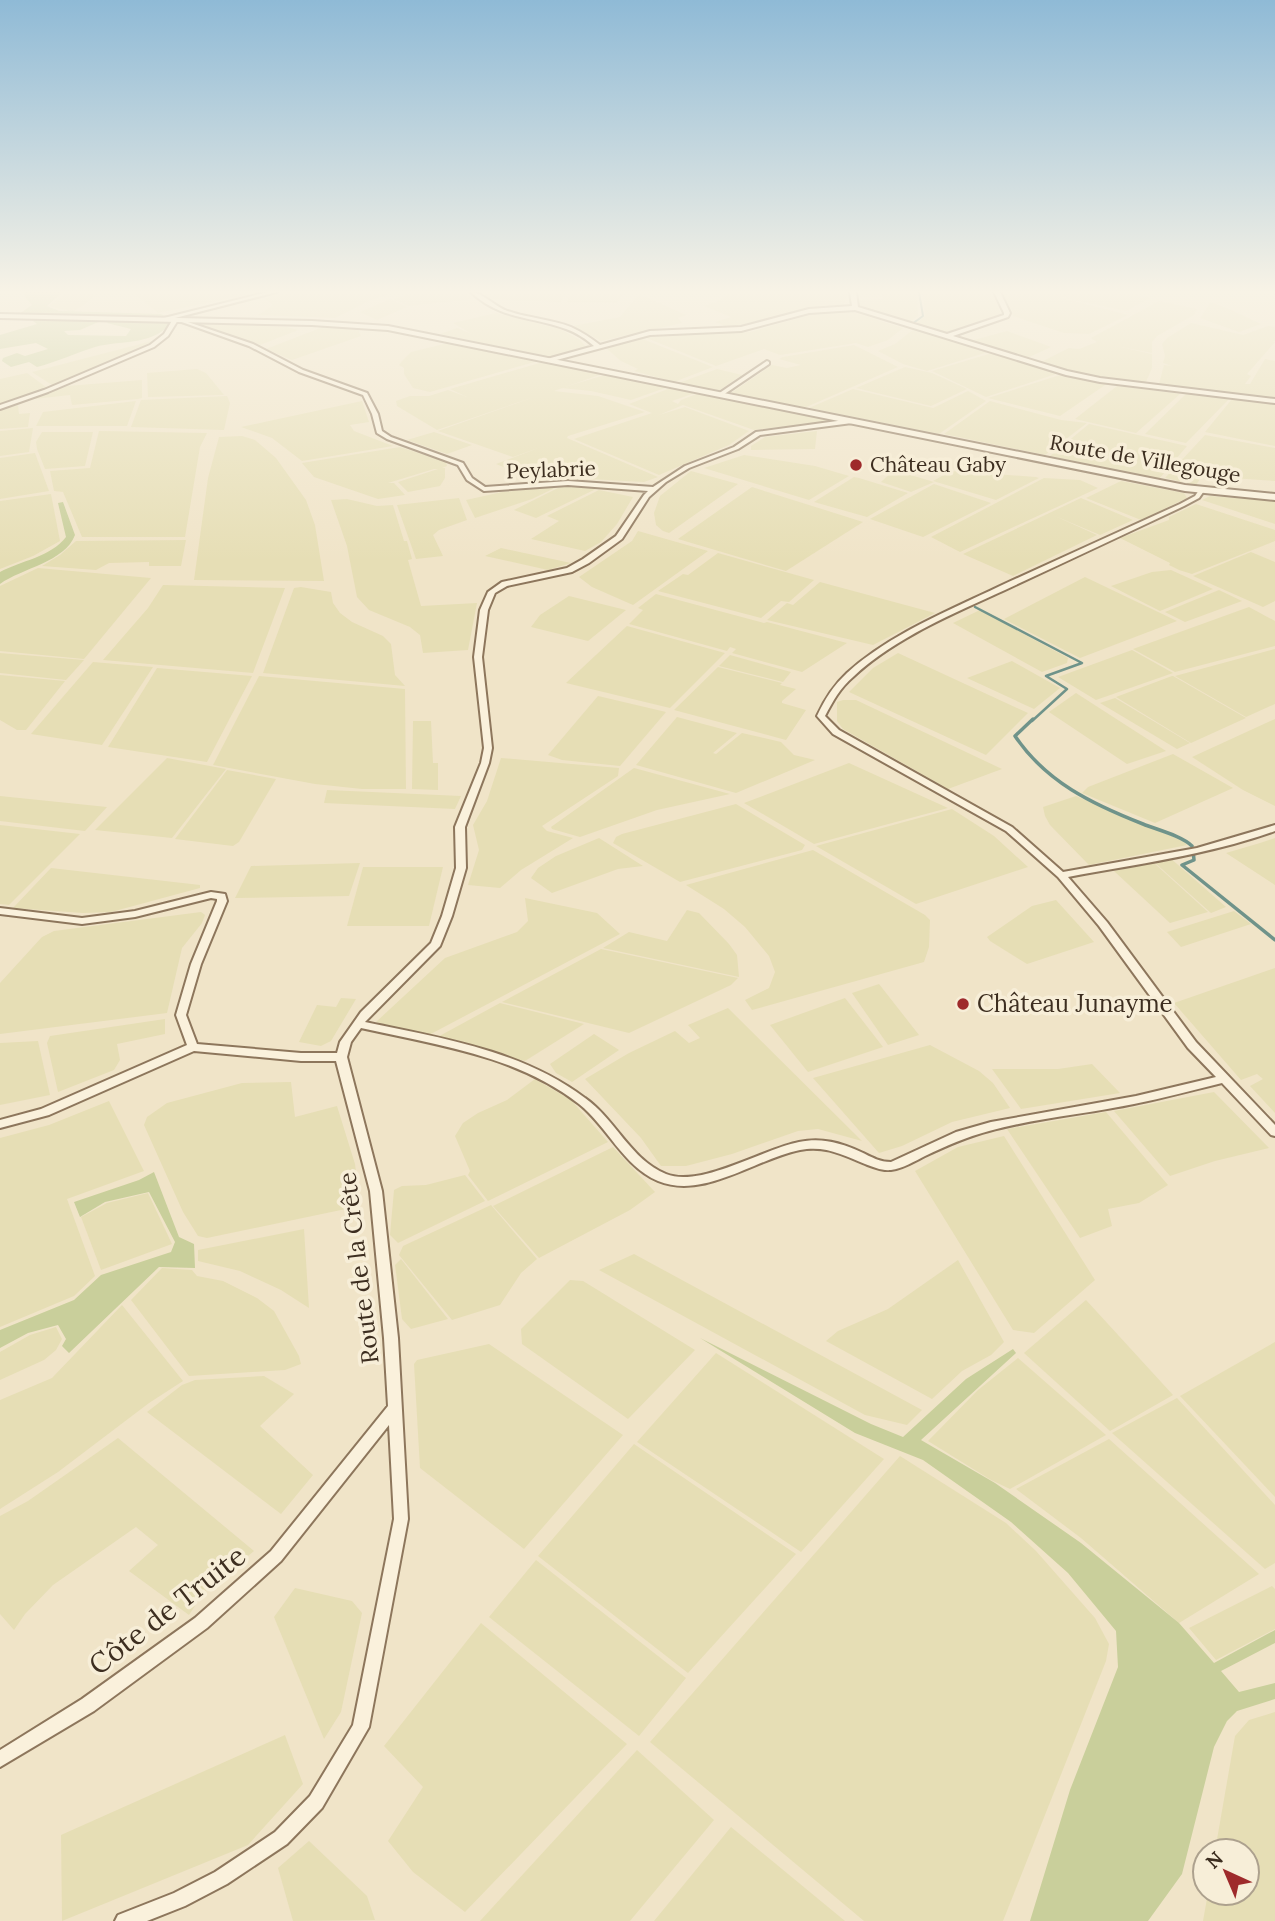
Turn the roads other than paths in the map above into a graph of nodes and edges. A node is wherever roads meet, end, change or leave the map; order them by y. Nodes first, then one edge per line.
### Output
1 (68, 382) edge
2 (332, 382) edge
3 (659, 382) edge
4 (739, 382) edge
5 (1114, 382) edge
6 (721, 394) junction
7 (1275, 401) edge
8 (0, 407) edge
9 (852, 421) junction
10 (653, 489) junction
11 (1201, 491) junction
12 (1275, 497) edge
13 (1275, 828) edge
14 (1061, 875) junction
15 (0, 911) edge
16 (357, 1024) junction
17 (193, 1047) junction
18 (341, 1057) junction
19 (1223, 1079) junction
20 (0, 1124) edge
21 (1275, 1132) edge
22 (394, 1408) junction
23 (0, 1759) edge
24 (124, 1921) edge

1 - 8 street
2 - 10 street, Peylabrie
3 - 6 street, Route de Villegouge
4 - 6 street
5 - 7 street
6 - 9 street, Route de Villegouge
9 - 10 street
9 - 11 street, Route de Villegouge
10 - 16 street
11 - 12 street, Route de Villegouge
11 - 14 street
13 - 14 street
14 - 19 street
15 - 17 street
16 - 18 street
16 - 19 street
17 - 18 street
17 - 20 street
18 - 22 street, Route de la Crête
19 - 21 street
22 - 23 street, Côte de Truite
22 - 24 street, Route de la Crête

